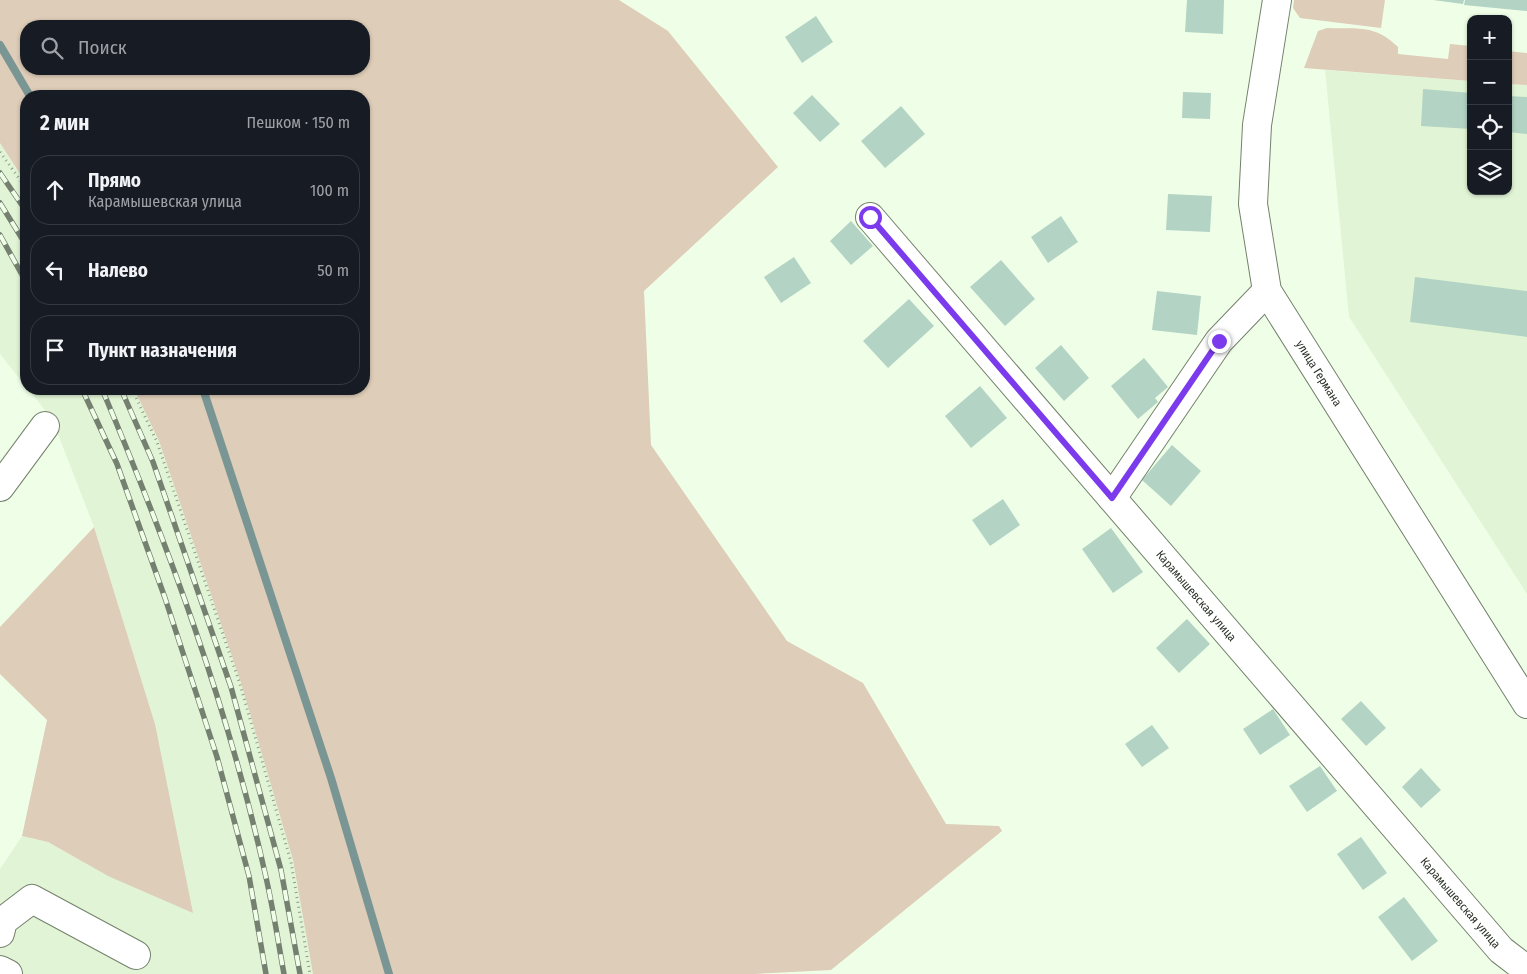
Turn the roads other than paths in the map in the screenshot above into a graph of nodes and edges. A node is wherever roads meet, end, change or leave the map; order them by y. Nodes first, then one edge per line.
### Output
1 (1277, 0) edge
2 (870, 217) dead end
3 (1267, 291) junction
4 (45, 426) dead end
5 (0, 488) edge
6 (1112, 498) junction
7 (1527, 704) edge
8 (0, 933) edge
9 (136, 955) dead end
10 (0, 970) edge
11 (1527, 970) edge
12 (8, 974) edge

1 - 3 street, улица Германа
2 - 6 street, Карамышевская улица
3 - 6 street
3 - 7 street, улица Германа
4 - 5 street
6 - 11 street, Карамышевская улица
8 - 9 street
10 - 12 street

